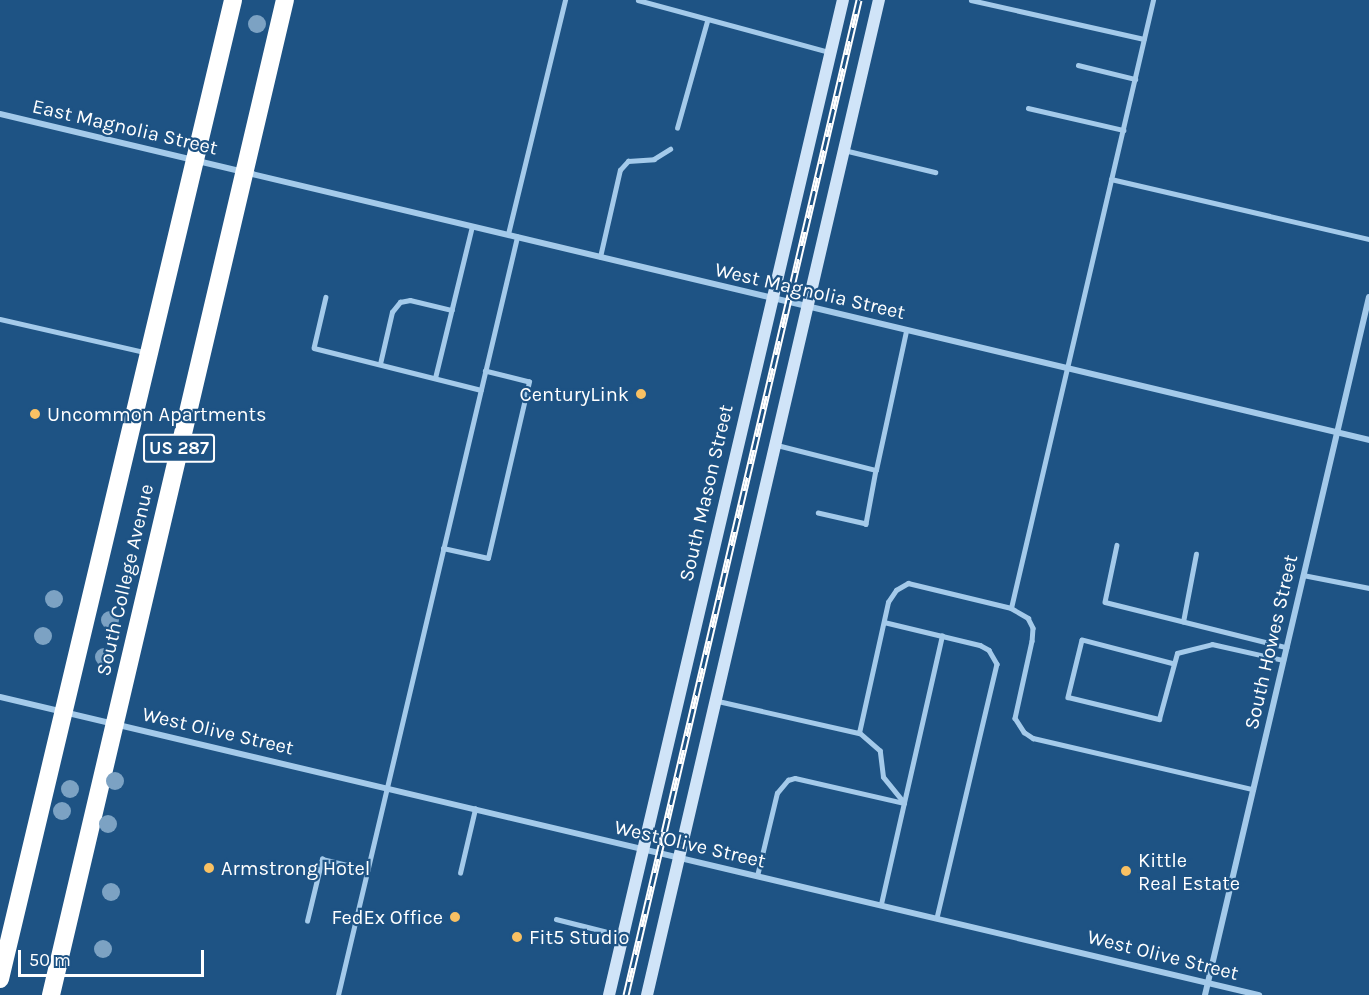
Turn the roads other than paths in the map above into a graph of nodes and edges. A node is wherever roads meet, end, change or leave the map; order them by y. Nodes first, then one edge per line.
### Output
1 (233, 0) edge
2 (285, 0) edge
3 (565, 0) edge
4 (638, 0) edge
5 (843, 0) edge
6 (879, 0) edge
7 (971, 0) edge
8 (1154, 0) edge
9 (707, 21) junction
10 (1144, 39) junction
11 (830, 52) junction
12 (1078, 65) dead end
13 (1135, 79) junction
14 (1028, 108) dead end
15 (0, 114) edge
16 (677, 128) dead end
17 (1123, 130) junction
18 (670, 149) dead end
19 (844, 150) junction
20 (195, 160) junction
21 (243, 172) junction
22 (935, 172) dead end
23 (1111, 179) junction
24 (472, 226) junction
25 (508, 234) junction
26 (517, 237) junction
27 (1369, 238) edge
28 (600, 257) junction
29 (326, 297) dead end
30 (1369, 297) edge
31 (773, 299) junction
32 (810, 309) junction
33 (452, 310) junction
34 (0, 319) edge
35 (906, 331) junction
36 (148, 353) junction
37 (380, 364) junction
38 (1067, 368) junction
39 (485, 371) junction
40 (435, 378) junction
41 (481, 390) junction
42 (1337, 432) junction
43 (1369, 440) edge
44 (777, 445) junction
45 (876, 470) junction
46 (818, 513) dead end
47 (1117, 545) dead end
48 (443, 548) junction
49 (1196, 555) dead end
50 (1303, 575) junction
51 (1369, 588) edge
52 (1011, 608) junction
53 (1183, 621) junction
54 (884, 622) junction
55 (942, 636) junction
56 (1286, 647) junction
57 (1283, 660) junction
58 (1174, 664) junction
59 (0, 697) edge
60 (716, 700) junction
61 (63, 711) junction
62 (114, 723) junction
63 (859, 732) junction
64 (388, 787) junction
65 (1253, 789) junction
66 (904, 803) junction
67 (475, 809) junction
68 (642, 850) junction
69 (679, 859) junction
70 (368, 870) junction
71 (460, 873) dead end
72 (757, 876) junction
73 (880, 904) junction
74 (937, 917) junction
75 (556, 919) dead end
76 (308, 921) dead end
77 (623, 936) junction
78 (0, 979) edge
79 (1208, 983) junction
80 (51, 995) edge
81 (338, 995) edge
82 (609, 995) edge
83 (647, 995) edge
84 (1205, 995) edge
85 (1259, 995) edge

1 - 20 highway, South College Avenue / US 287
2 - 21 highway, South College Avenue / US 287
3 - 25 lane
4 - 9 lane
5 - 11 street, South Mason Street
6 - 19 street
7 - 10 lane
8 - 10 lane
9 - 11 lane
9 - 16 lane
10 - 13 lane
11 - 31 street, South Mason Street
12 - 13 lane
13 - 17 lane
14 - 17 lane
15 - 20 street, East Magnolia Street
17 - 23 lane
18 - 28 lane
19 - 22 lane
19 - 32 street
20 - 21 street, East Magnolia Street
20 - 36 highway, South College Avenue / US 287
21 - 24 street, West Magnolia Street
21 - 62 highway, South College Avenue / US 287
23 - 27 lane
23 - 38 lane
24 - 25 street, West Magnolia Street
24 - 33 lane
25 - 26 street, West Magnolia Street
26 - 28 street, West Magnolia Street
26 - 39 lane
28 - 31 street, West Magnolia Street
29 - 37 lane
30 - 42 street, South Howes Street
31 - 32 street, West Magnolia Street
31 - 68 street, South Mason Street
32 - 35 street, West Magnolia Street
32 - 44 street
33 - 37 lane
33 - 40 lane
34 - 36 lane
35 - 38 street, West Magnolia Street
35 - 45 lane
36 - 61 highway, South College Avenue / US 287
37 - 40 lane
38 - 42 street, West Magnolia Street
38 - 52 lane
39 - 41 lane
39 - 48 lane
40 - 41 lane
41 - 48 lane
42 - 43 street, West Magnolia Street
42 - 50 street, South Howes Street
44 - 45 lane
44 - 60 street
45 - 46 lane
47 - 53 lane
48 - 64 lane
49 - 53 lane
50 - 51 lane
50 - 56 street, South Howes Street
52 - 54 lane
52 - 65 lane
53 - 56 lane
54 - 55 lane
54 - 63 lane
55 - 66 lane
55 - 74 lane
56 - 57 street, South Howes Street
57 - 58 lane
57 - 65 street, South Howes Street
58 - 58 lane
59 - 61 street, West Olive Street
60 - 63 lane
60 - 69 street
61 - 62 street, West Olive Street
61 - 78 highway, South College Avenue / US 287
62 - 64 street, West Olive Street
62 - 80 highway, South College Avenue / US 287
63 - 66 lane
64 - 67 street, West Olive Street
64 - 70 lane
65 - 79 street, South Howes Street
66 - 72 lane
66 - 73 lane
67 - 68 street, West Olive Street
67 - 71 lane
68 - 69 street, West Olive Street
68 - 77 street, South Mason Street
69 - 72 street, West Olive Street
69 - 83 street
70 - 76 lane
70 - 81 lane
72 - 73 street, West Olive Street
73 - 74 street, West Olive Street
74 - 79 street, West Olive Street
75 - 77 lane
77 - 82 street, South Mason Street
79 - 84 street, South Howes Street
79 - 85 street, West Olive Street

